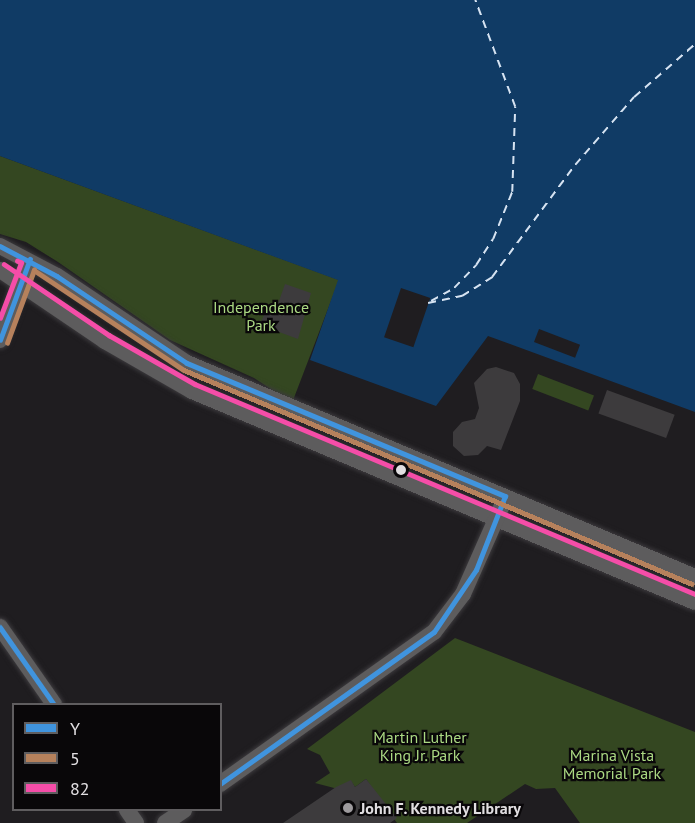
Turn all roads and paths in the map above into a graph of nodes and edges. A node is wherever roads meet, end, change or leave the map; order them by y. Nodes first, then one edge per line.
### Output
1 (0, 246) edge
2 (30, 259) junction
3 (0, 270) edge
4 (22, 281) junction
5 (0, 340) edge
6 (505, 496) junction
7 (498, 518) junction
8 (695, 577) edge
9 (695, 602) edge
10 (0, 627) edge
11 (53, 703) edge
12 (222, 783) edge
13 (183, 811) edge
14 (165, 823) edge

1 - 2 main road
2 - 4 main road
2 - 6 main road
3 - 4 main road
4 - 5 main road
4 - 7 main road
6 - 7 main road
6 - 8 main road
7 - 9 main road
7 - 12 main road
10 - 11 main road
13 - 14 main road

